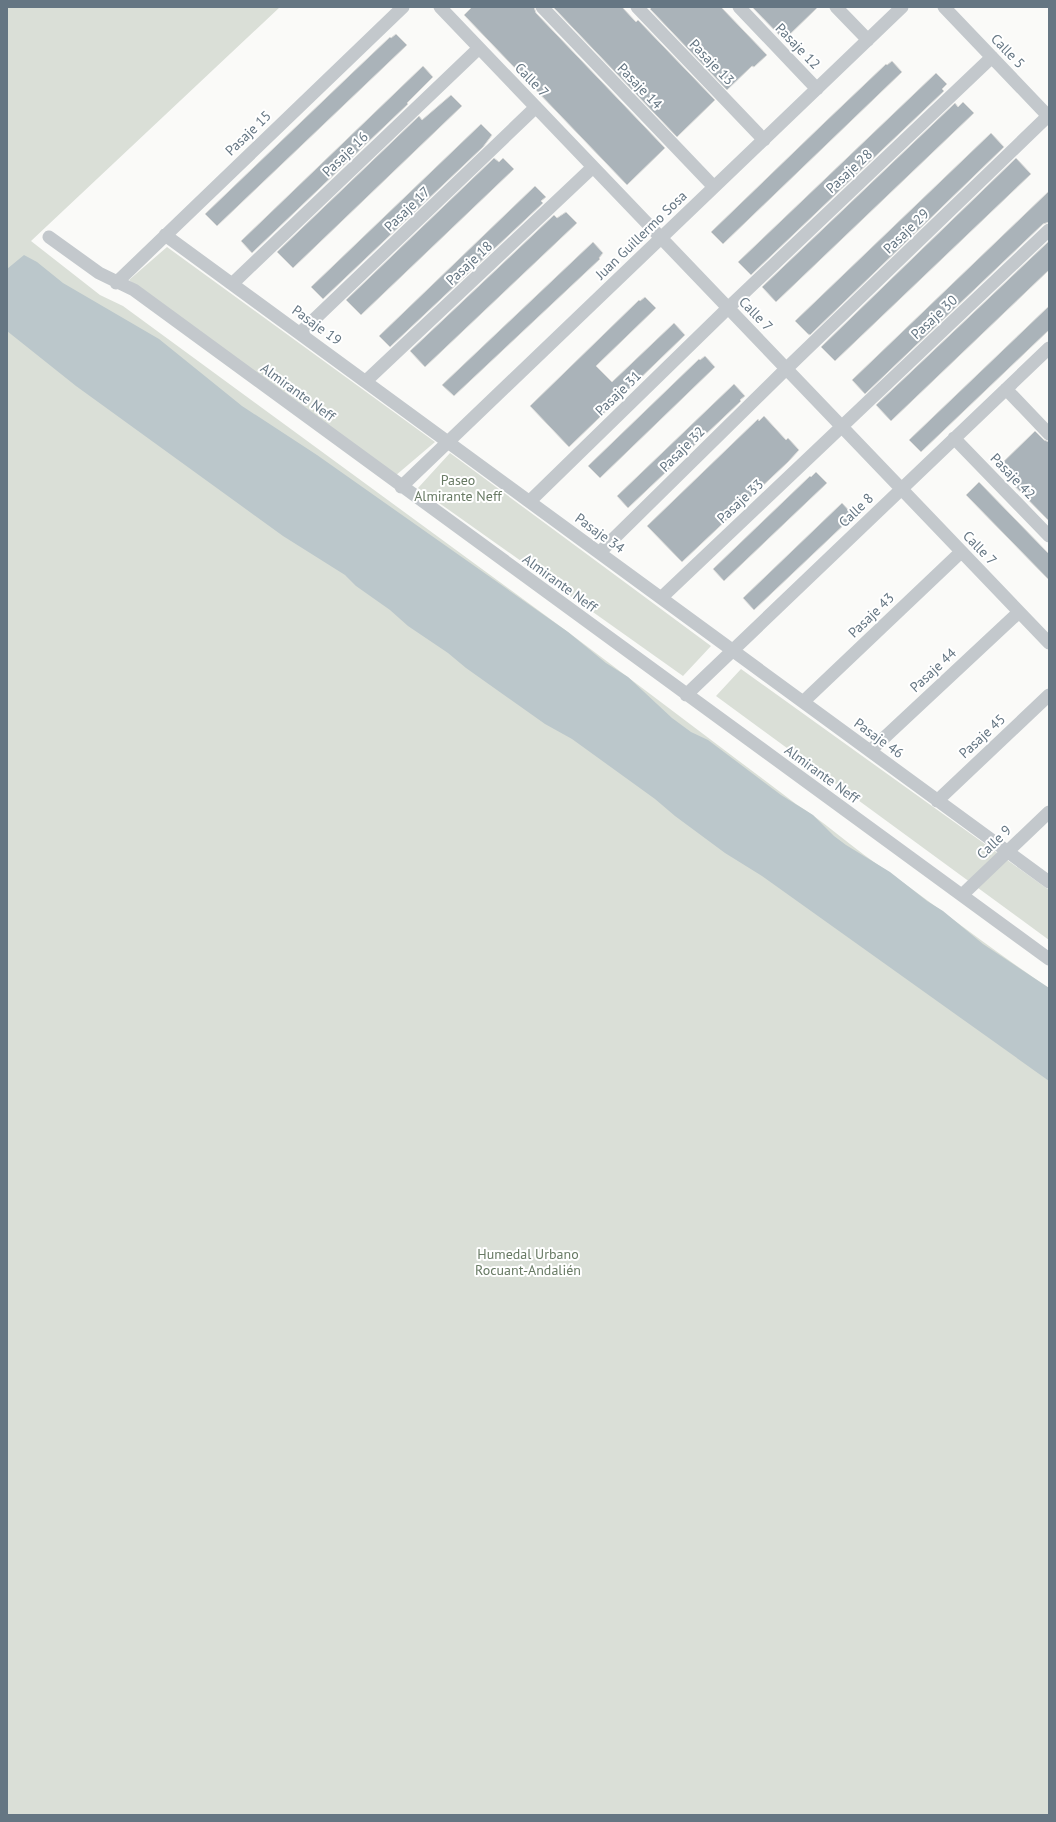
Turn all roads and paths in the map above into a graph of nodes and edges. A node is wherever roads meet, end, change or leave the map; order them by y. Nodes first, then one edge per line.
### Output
1 (403, 7) edge
2 (440, 7) edge
3 (542, 7) edge
4 (637, 7) edge
5 (738, 7) edge
6 (836, 7) edge
7 (902, 7) edge
8 (944, 7) edge
9 (868, 40) junction
10 (479, 48) junction
11 (992, 57) junction
12 (817, 89) junction
13 (536, 107) junction
14 (1048, 116) edge
15 (764, 140) junction
16 (593, 167) junction
17 (714, 187) junction
18 (1049, 230) edge
19 (165, 235) junction
20 (49, 237) dead end
21 (661, 238) junction
22 (116, 283) junction
23 (232, 284) junction
24 (728, 308) junction
25 (300, 333) junction
26 (1049, 348) edge
27 (786, 369) junction
28 (366, 382) junction
29 (1006, 389) junction
30 (842, 427) junction
31 (1049, 434) edge
32 (954, 438) junction
33 (449, 442) junction
34 (401, 487) junction
35 (901, 489) junction
36 (530, 501) junction
37 (1049, 536) edge
38 (600, 552) junction
39 (961, 552) junction
40 (661, 598) junction
41 (1019, 612) junction
42 (1049, 643) edge
43 (732, 650) junction
44 (686, 695) junction
45 (1049, 696) edge
46 (803, 702) junction
47 (870, 751) junction
48 (937, 800) junction
49 (1049, 812) edge
50 (1007, 852) junction
51 (1049, 882) edge
52 (962, 895) junction
53 (1049, 959) edge

1 - 19 street, Pasaje 15
2 - 10 street, Calle 7
3 - 17 street, Pasaje 14
4 - 15 street, Pasaje 13
5 - 12 street, Pasaje 12
6 - 9 street
7 - 9 street, Juan Guillermo Sosa
8 - 11 street, Calle 5
9 - 12 street, Juan Guillermo Sosa
10 - 13 street, Calle 7
10 - 23 street, Pasaje 16
11 - 14 street, Calle 5
11 - 24 street, Pasaje 28
12 - 15 street, Juan Guillermo Sosa
13 - 16 street, Calle 7
13 - 25 street, Pasaje 17
14 - 27 street, Pasaje 29
15 - 17 street, Juan Guillermo Sosa
16 - 21 street, Calle 7
16 - 28 street, Pasaje 18
17 - 21 street, Juan Guillermo Sosa
18 - 30 street, Pasaje 30
19 - 22 street, Pasaje 15
19 - 23 street, Pasaje 19
20 - 22 street, Almirante Neff
21 - 24 street, Calle 7
21 - 33 street, Juan Guillermo Sosa
22 - 34 street, Almirante Neff
23 - 25 street, Pasaje 19
24 - 27 street, Calle 7
24 - 36 street, Pasaje 31
25 - 28 street, Pasaje 19
26 - 29 street, Calle 8
27 - 30 street, Calle 7
27 - 38 street, Pasaje 32
28 - 33 street, Pasaje 19
29 - 31 street
29 - 32 street, Calle 8
30 - 35 street, Calle 7
30 - 40 street, Pasaje 33
32 - 35 street, Calle 8
32 - 37 street, Pasaje 42
33 - 34 street, Juan Guillermo Sosa
33 - 36 street, Pasaje 34
34 - 44 street, Almirante Neff
35 - 39 street, Calle 7
35 - 43 street, Calle 8
36 - 38 street, Pasaje 34
38 - 40 street, Pasaje 34
39 - 41 street, Calle 7
39 - 46 street, Pasaje 43
40 - 43 street, Pasaje 34
41 - 42 street, Calle 7
41 - 47 street, Pasaje 44
43 - 44 street, Calle 8
43 - 46 street, Pasaje 46
44 - 52 street, Almirante Neff
45 - 48 street, Pasaje 45
46 - 47 street, Pasaje 46
47 - 48 street, Pasaje 46
48 - 50 street, Pasaje 46
49 - 50 street, Calle 9
50 - 51 street, Pasaje 46
50 - 52 street, Calle 9
52 - 53 street, Almirante Neff

